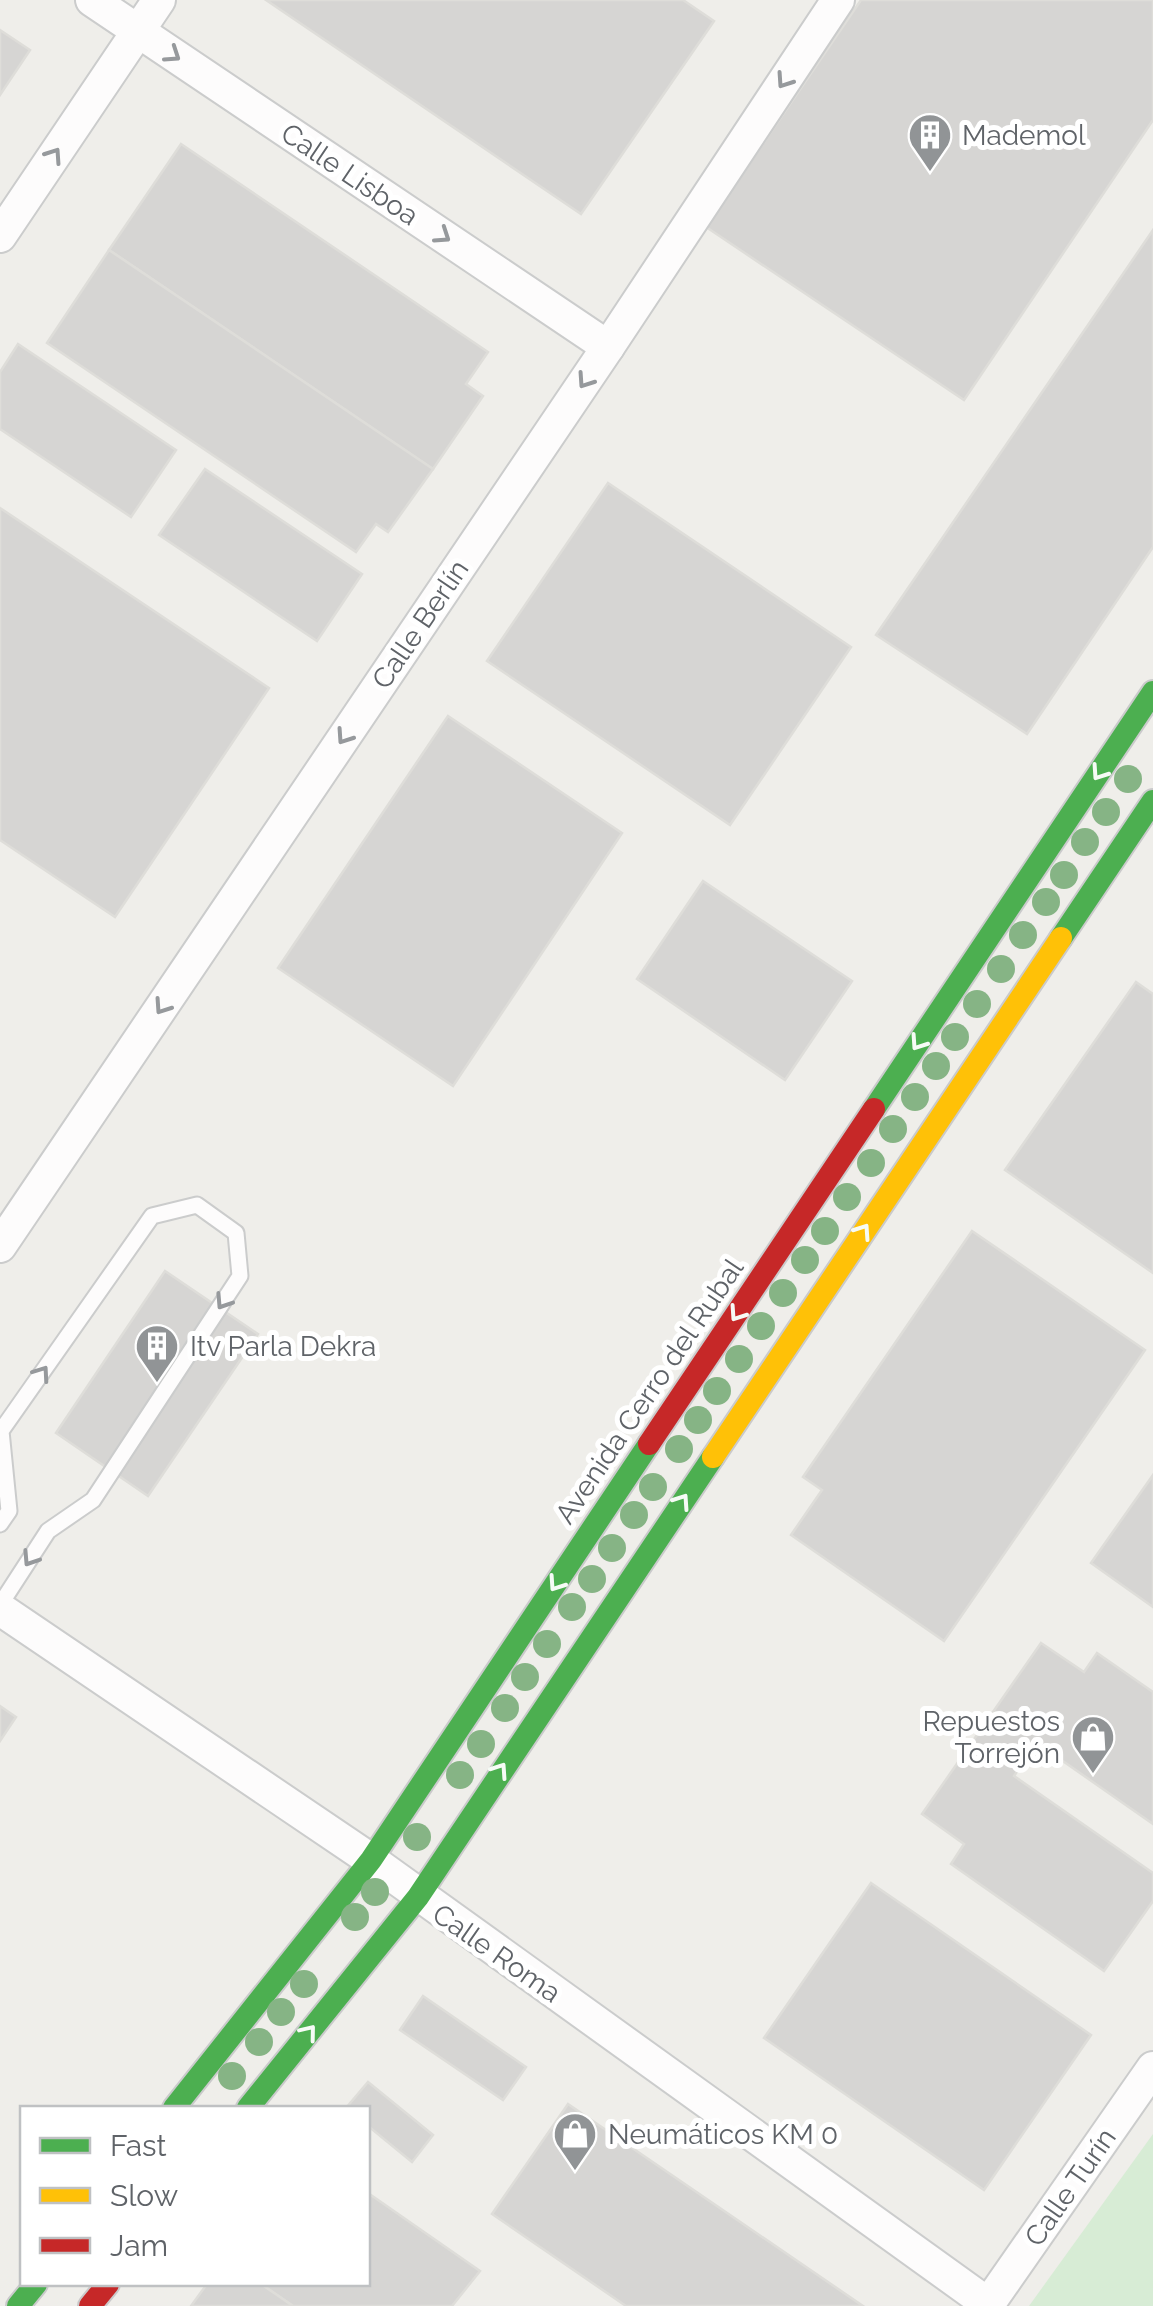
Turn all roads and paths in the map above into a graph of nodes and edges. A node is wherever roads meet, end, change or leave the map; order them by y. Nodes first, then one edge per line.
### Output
1 (92, 0) edge
2 (159, 0) edge
3 (838, 0) edge
4 (138, 32) junction
5 (0, 236) edge
6 (608, 347) junction
7 (1153, 692) edge
8 (1153, 801) edge
9 (0, 1246) edge
10 (0, 1524) edge
11 (0, 1607) edge
12 (371, 1860) junction
13 (418, 1896) junction
14 (1153, 2068) edge
15 (176, 2106) edge
16 (250, 2106) edge
17 (34, 2286) edge
18 (106, 2286) edge
19 (988, 2305) edge
20 (18, 2306) edge
21 (90, 2306) edge

1 - 4 street, Calle Lisboa
2 - 4 street
3 -> 6 street, Calle Berlín
5 -> 4 street
4 -> 6 street, Calle Lisboa
6 -> 9 street, Calle Berlín
7 -> 12 street, Avenida Cerro del Rubal
13 -> 8 street
10 -> 11 lane
11 - 12 street, Calle Roma
12 - 13 street, Calle Roma
12 - 15 street, Avenida Cerro del Rubal
16 -> 13 street
13 - 19 street, Calle Roma
14 - 19 street, Calle Turín
17 - 20 street
18 - 21 street

